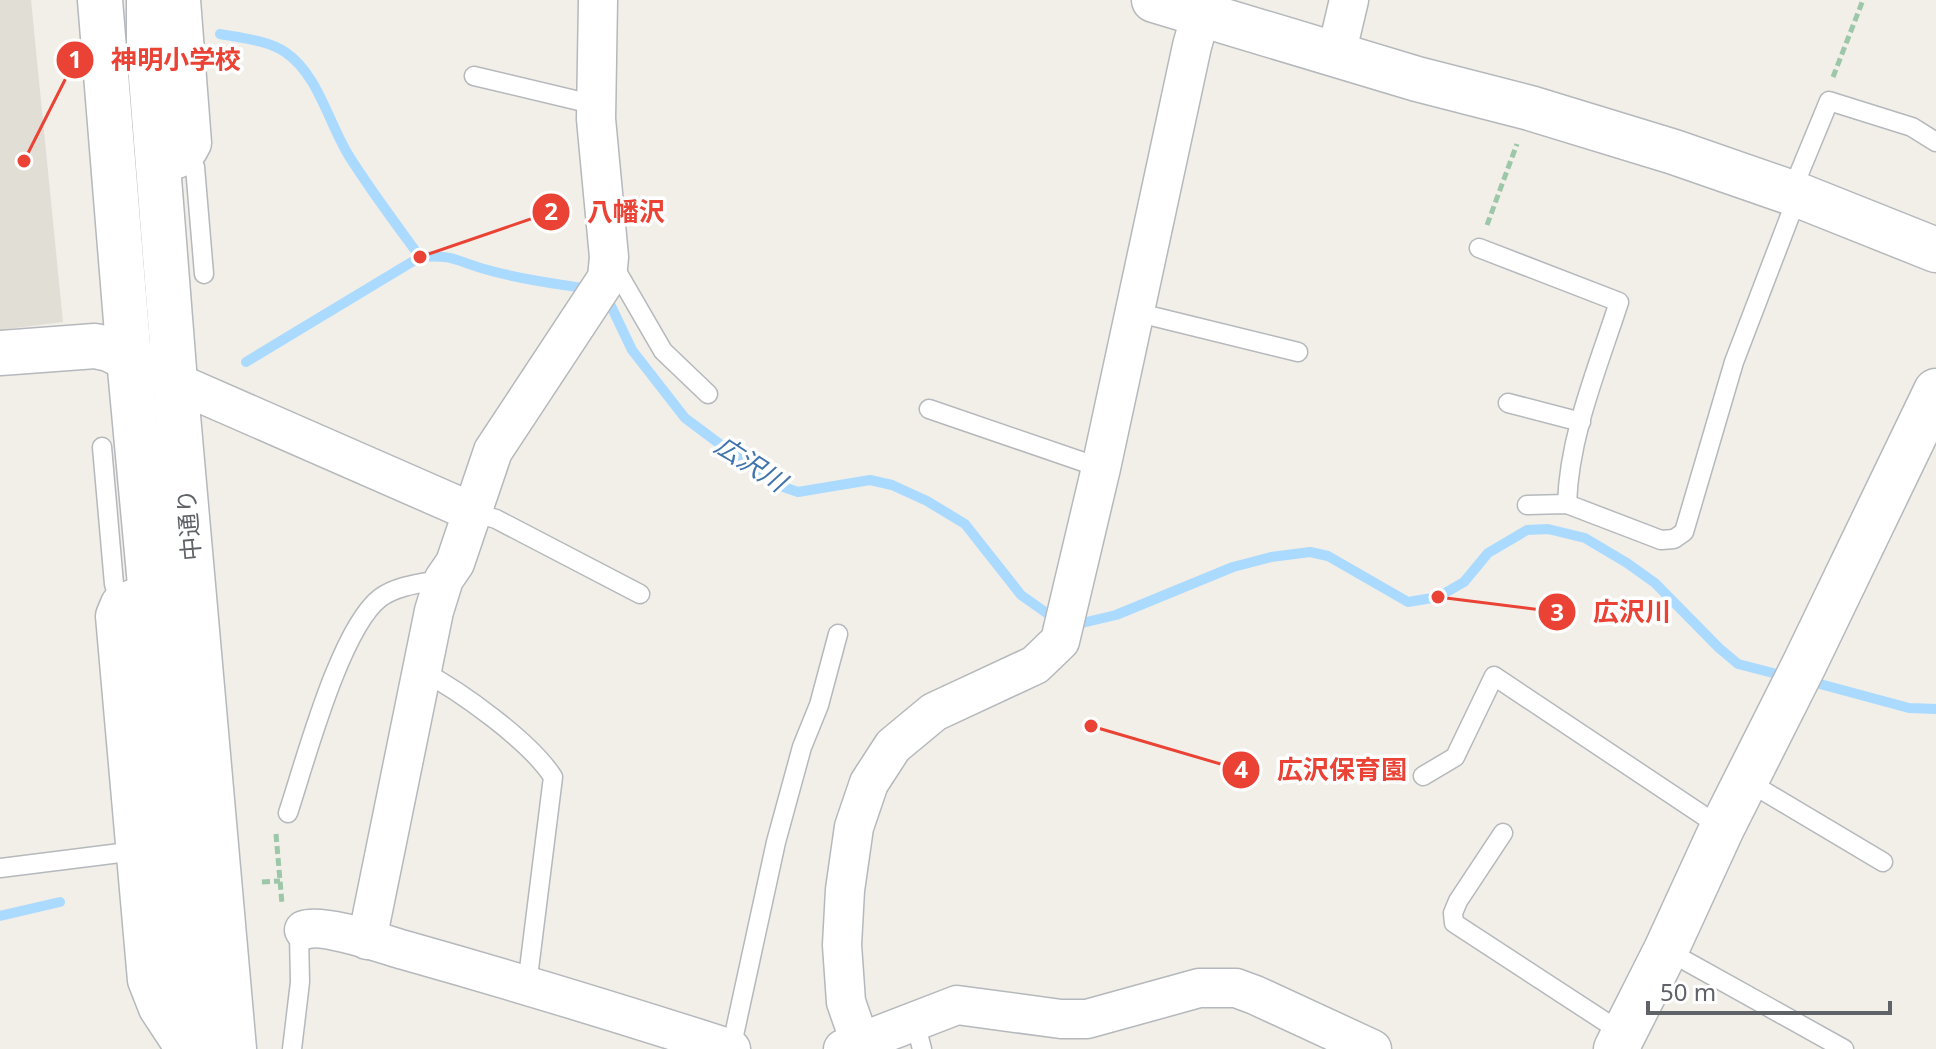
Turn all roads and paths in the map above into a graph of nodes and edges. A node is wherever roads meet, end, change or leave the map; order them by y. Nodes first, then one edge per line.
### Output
1 (100, 0) edge
2 (149, 0) edge
3 (181, 0) edge
4 (598, 0) edge
5 (1154, 0) edge
6 (1349, 0) edge
7 (1863, 0) edge
8 (1201, 14) junction
9 (1336, 55) junction
10 (474, 76) dead end
11 (1829, 101) junction
12 (596, 105) junction
13 (1530, 108) junction
14 (1936, 142) edge
15 (173, 158) junction
16 (1795, 194) junction
17 (1479, 248) joint
18 (1936, 250) edge
19 (609, 257) junction
20 (204, 274) dead end
21 (1135, 312) junction
22 (1298, 352) dead end
23 (0, 353) edge
24 (129, 358) junction
25 (175, 382) junction
26 (1936, 391) edge
27 (708, 394) dead end
28 (1508, 403) dead end
29 (929, 409) dead end
30 (1581, 422) junction
31 (102, 447) dead end
32 (1101, 468) junction
33 (1567, 504) junction
34 (1527, 505) dead end
35 (472, 512) junction
36 (444, 579) junction
37 (640, 594) dead end
38 (135, 598) junction
39 (838, 634) dead end
40 (422, 671) junction
41 (1423, 776) dead end
42 (1747, 781) junction
43 (288, 813) dead end
44 (276, 828) dead end
45 (1722, 828) junction
46 (1503, 833) dead end
47 (136, 851) junction
48 (1883, 862) dead end
49 (0, 868) edge
50 (262, 882) dead end
51 (304, 930) joint
52 (367, 940) junction
53 (1666, 950) junction
54 (527, 985) junction
55 (918, 1035) edge
56 (1620, 1042) edge
57 (852, 1045) edge
58 (185, 1049) edge
59 (193, 1049) edge
60 (234, 1049) edge
61 (292, 1049) edge
62 (731, 1049) edge
63 (1371, 1049) edge
64 (1844, 1049) edge

1 - 24 street, 中通り
2 - 15 street, 中通り
3 - 15 street
4 - 12 street
5 - 8 street
6 - 9 street
7 - 11 path
8 - 9 street
8 - 21 street
9 - 13 street
10 - 12 lane
11 - 14 lane
11 - 16 lane
12 - 19 street
13 - 16 street
13 - 17 path
15 - 20 lane
15 - 25 street, 中通り
16 - 18 street
16 - 33 lane
17 - 30 lane
19 - 27 lane
19 - 35 street
21 - 22 lane
21 - 32 street
23 - 24 street
24 - 25 street
24 - 38 street, 中通り
25 - 35 street
25 - 60 street, 中通り
26 - 42 street
28 - 30 lane
29 - 32 lane
30 - 33 lane
31 - 38 lane
32 - 57 street
33 - 34 lane
35 - 36 street
35 - 37 lane
36 - 40 street
36 - 43 lane
38 - 47 street
38 - 59 street, 中通り
39 - 62 lane
40 - 52 street
40 - 54 lane
41 - 45 lane
42 - 45 street
42 - 48 lane
44 - 50 path
45 - 53 street
46 - 56 lane
47 - 49 lane
47 - 58 street
51 - 52 street
51 - 61 lane
52 - 54 street
53 - 56 street
53 - 64 lane
54 - 62 street
55 - 57 street
55 - 63 street

